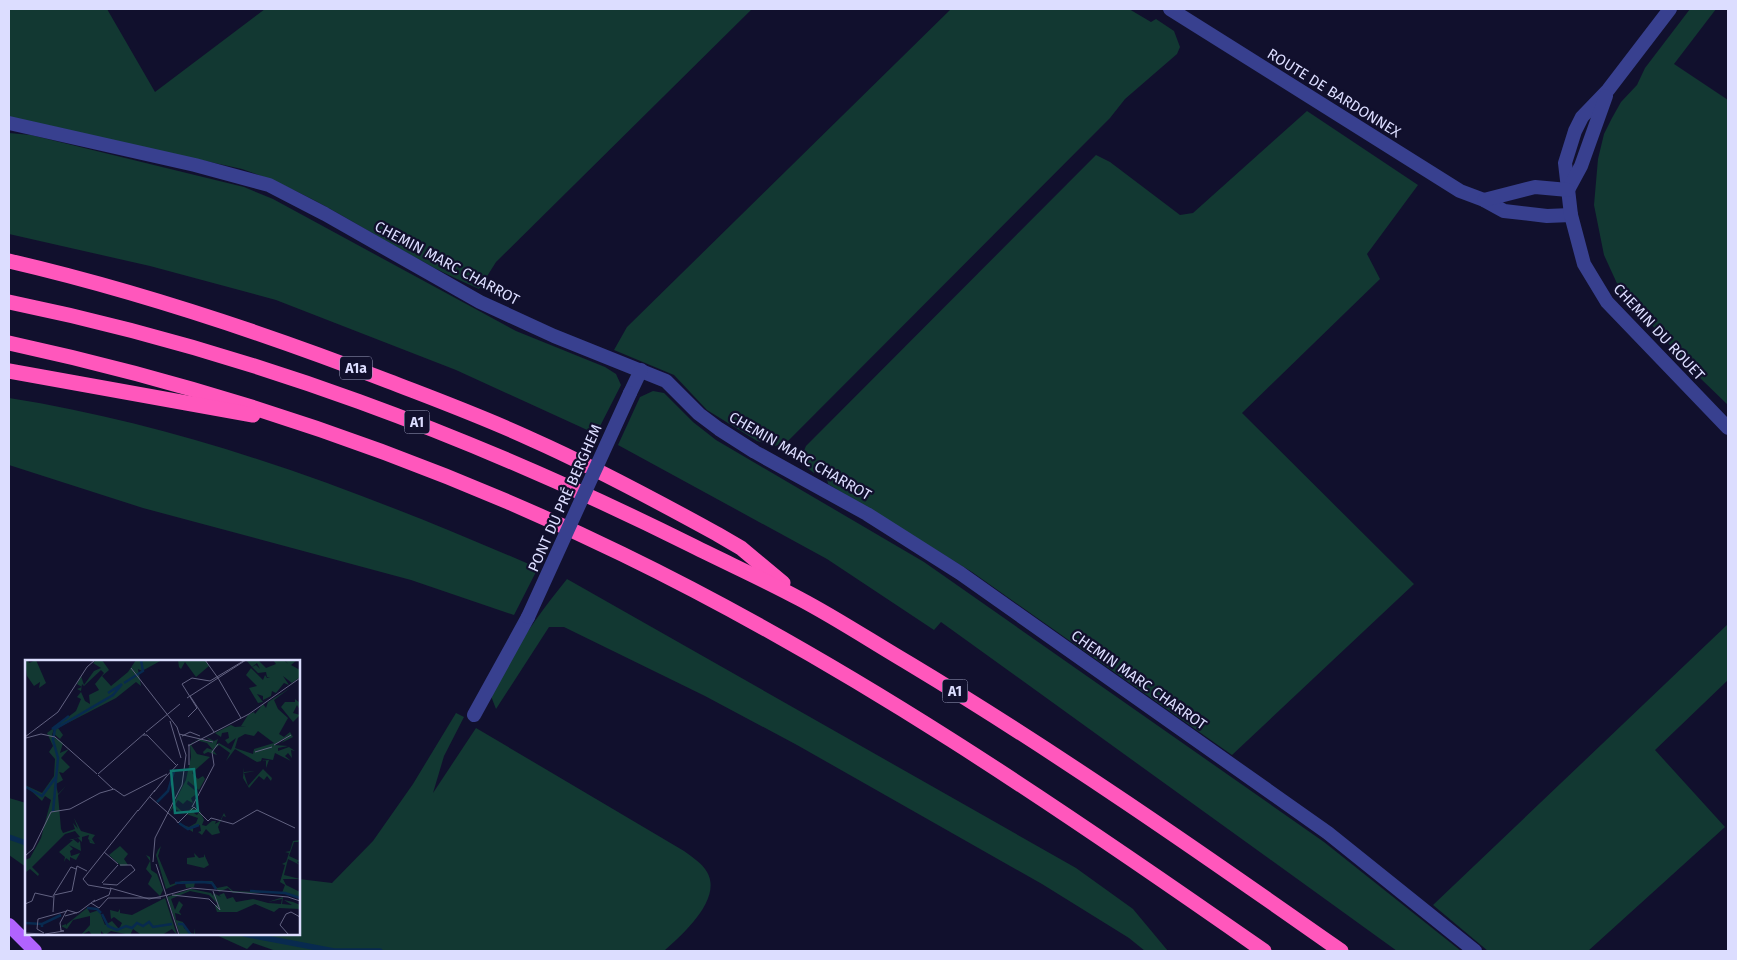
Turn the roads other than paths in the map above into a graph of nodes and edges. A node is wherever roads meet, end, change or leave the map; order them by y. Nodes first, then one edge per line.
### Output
1 (1170, 9) edge
2 (1670, 9) edge
3 (9, 124) edge
4 (1568, 190) junction
5 (1484, 200) junction
6 (1571, 215) junction
7 (9, 261) edge
8 (9, 302) edge
9 (9, 343) edge
10 (641, 370) junction
11 (9, 371) edge
12 (316, 427) junction
13 (1728, 428) edge
14 (803, 600) junction
15 (474, 715) dead end
16 (9, 925) edge
17 (35, 951) edge
18 (1264, 951) edge
19 (1341, 951) edge
20 (1475, 951) edge

1 - 5 street, ROUTE DE BARDONNEX
2 - 4 street
3 - 10 street, CHEMIN MARC CHARROT
4 - 5 street
4 - 6 street, CHEMIN DU ROUET
5 - 6 street, ROUTE DE BARDONNEX
6 - 13 street, CHEMIN DU ROUET
7 - 14 highway, A1a
8 - 14 highway, A1
9 - 12 highway
10 - 15 street, PONT DU PRÉ BERGHEM, bridge
10 - 20 street, CHEMIN MARC CHARROT
11 - 12 highway
12 - 18 highway
14 - 19 highway, A1
16 - 17 main road

